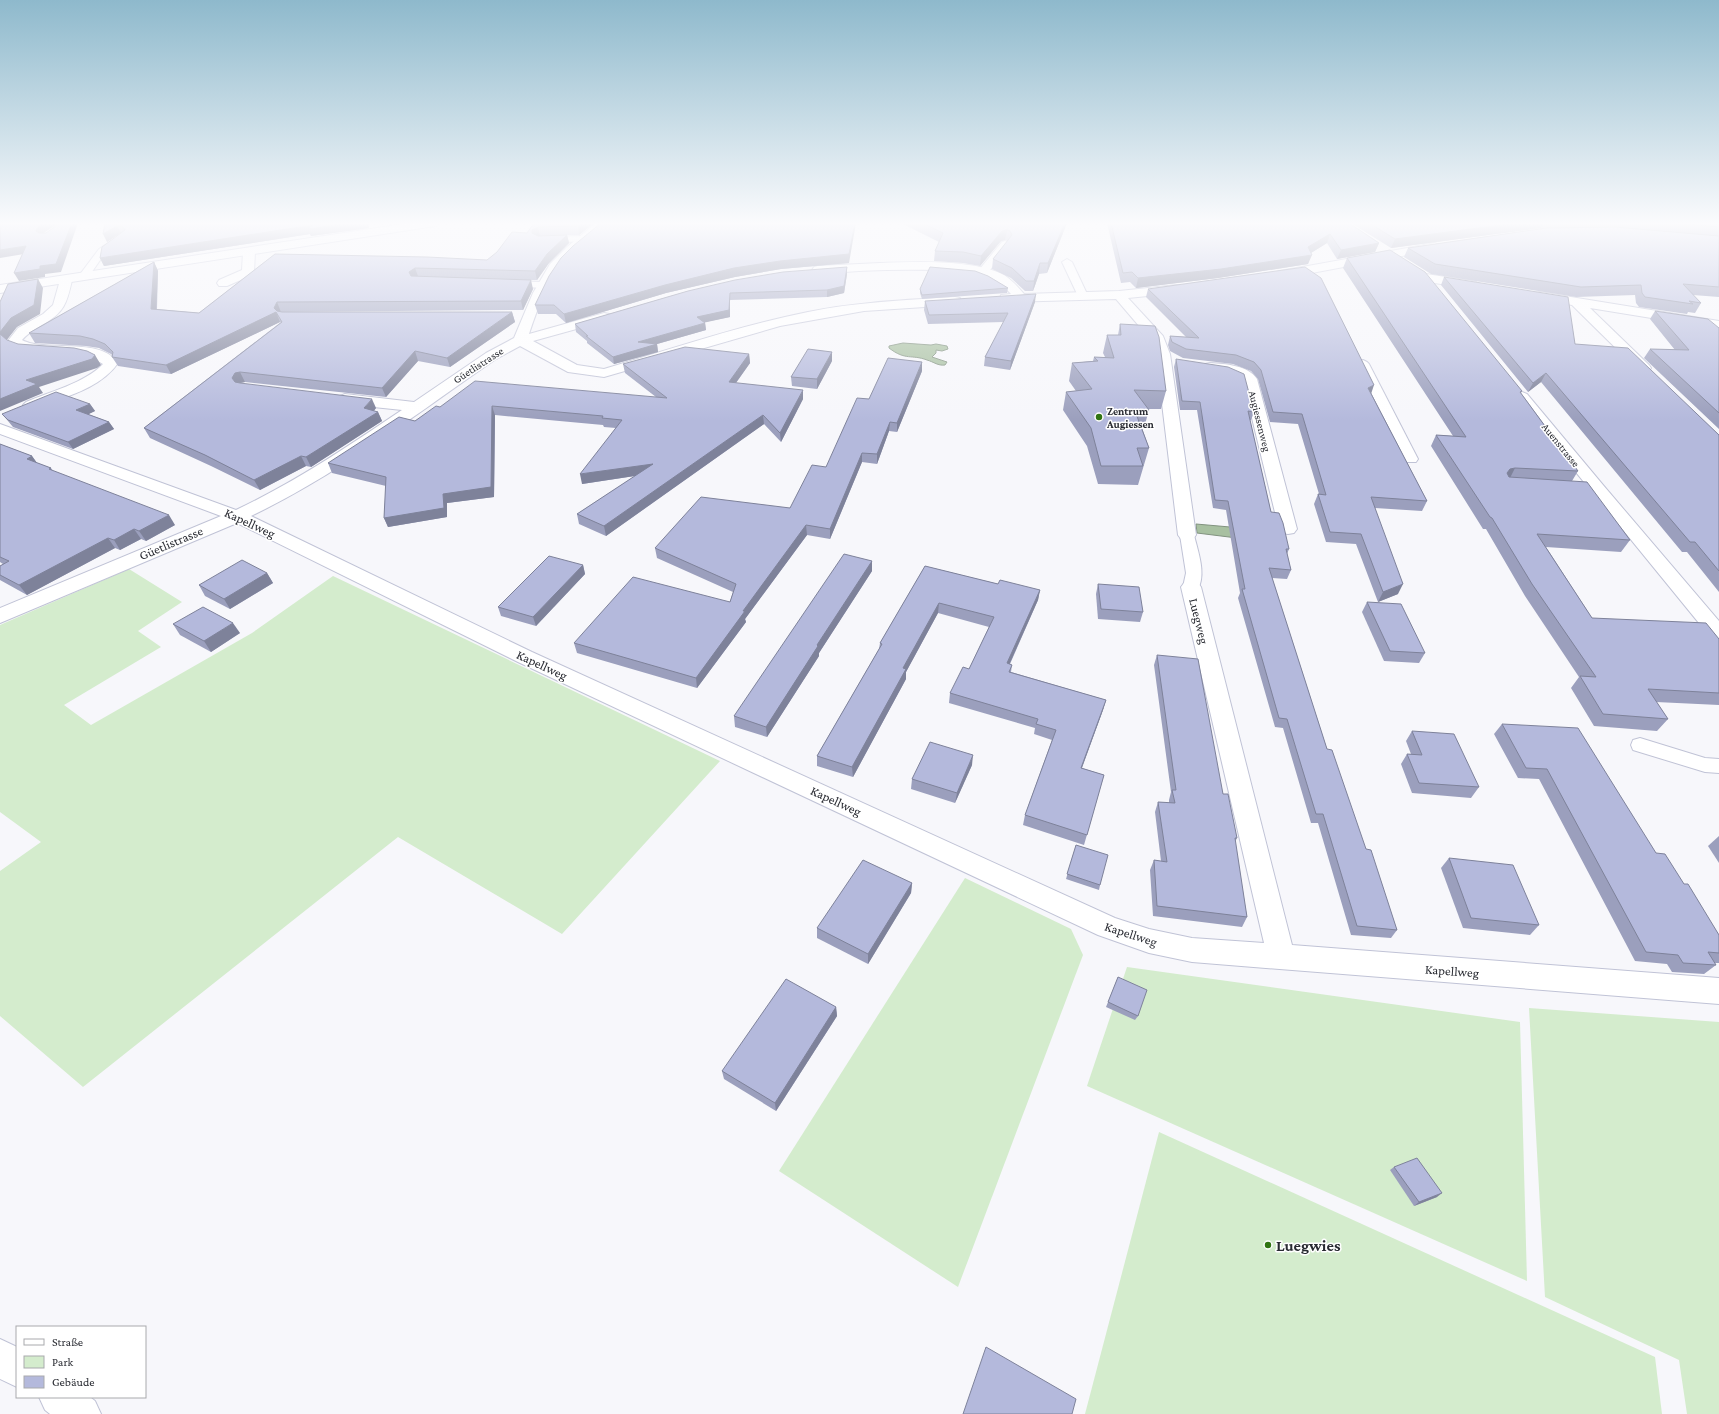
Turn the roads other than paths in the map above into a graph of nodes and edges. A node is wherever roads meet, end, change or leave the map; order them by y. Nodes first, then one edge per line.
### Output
1 (64, 289) edge
2 (541, 289) edge
3 (1014, 289) edge
4 (1079, 289) edge
5 (1180, 289) edge
6 (1433, 289) edge
7 (1528, 294) edge
8 (1119, 295) junction
9 (1083, 296) junction
10 (1020, 297) junction
11 (1441, 297) edge
12 (996, 299) edge
13 (965, 301) edge
14 (1575, 301) junction
15 (617, 313) edge
16 (1719, 325) edge
17 (520, 340) junction
18 (1163, 354) junction
19 (1358, 354) edge
20 (1652, 376) edge
21 (1511, 384) edge
22 (331, 397) edge
23 (417, 407) junction
24 (22, 408) edge
25 (2, 421) edge
26 (1411, 459) dead end
27 (1581, 489) edge
28 (1596, 489) junction
29 (237, 516) junction
30 (1288, 529) dead end
31 (1187, 536) joint
32 (1191, 587) joint
33 (0, 616) edge
34 (1719, 634) edge
35 (1640, 746) dead end
36 (1719, 766) edge
37 (1281, 957) junction
38 (1719, 991) edge
39 (0, 1357) edge
40 (16, 1368) edge
41 (59, 1398) edge
42 (82, 1414) edge

1 - 24 street
2 - 17 street
3 - 10 street
4 - 9 lane
5 - 8 street
6 - 11 street
7 - 14 street
8 - 9 street
8 - 18 street, Luegweg
9 - 10 street
10 - 12 street
13 - 17 street
14 - 16 street
14 - 20 street
15 - 17 street, Güetlistrasse
17 - 23 street, Güetlistrasse
18 - 30 street, Augiessenweg
18 - 31 street, Luegweg
19 - 26 lane
21 - 28 street, Auenstrasse
22 - 23 street
23 - 29 street, Güetlistrasse
25 - 29 street, Kapellweg
27 - 28 lane
28 - 34 street, Auenstrasse
29 - 33 street, Güetlistrasse
29 - 37 street, Kapellweg
31 - 32 lane, Luegweg
32 - 37 street, Luegweg
35 - 36 lane
37 - 38 street, Kapellweg
39 - 40 street
41 - 42 street

